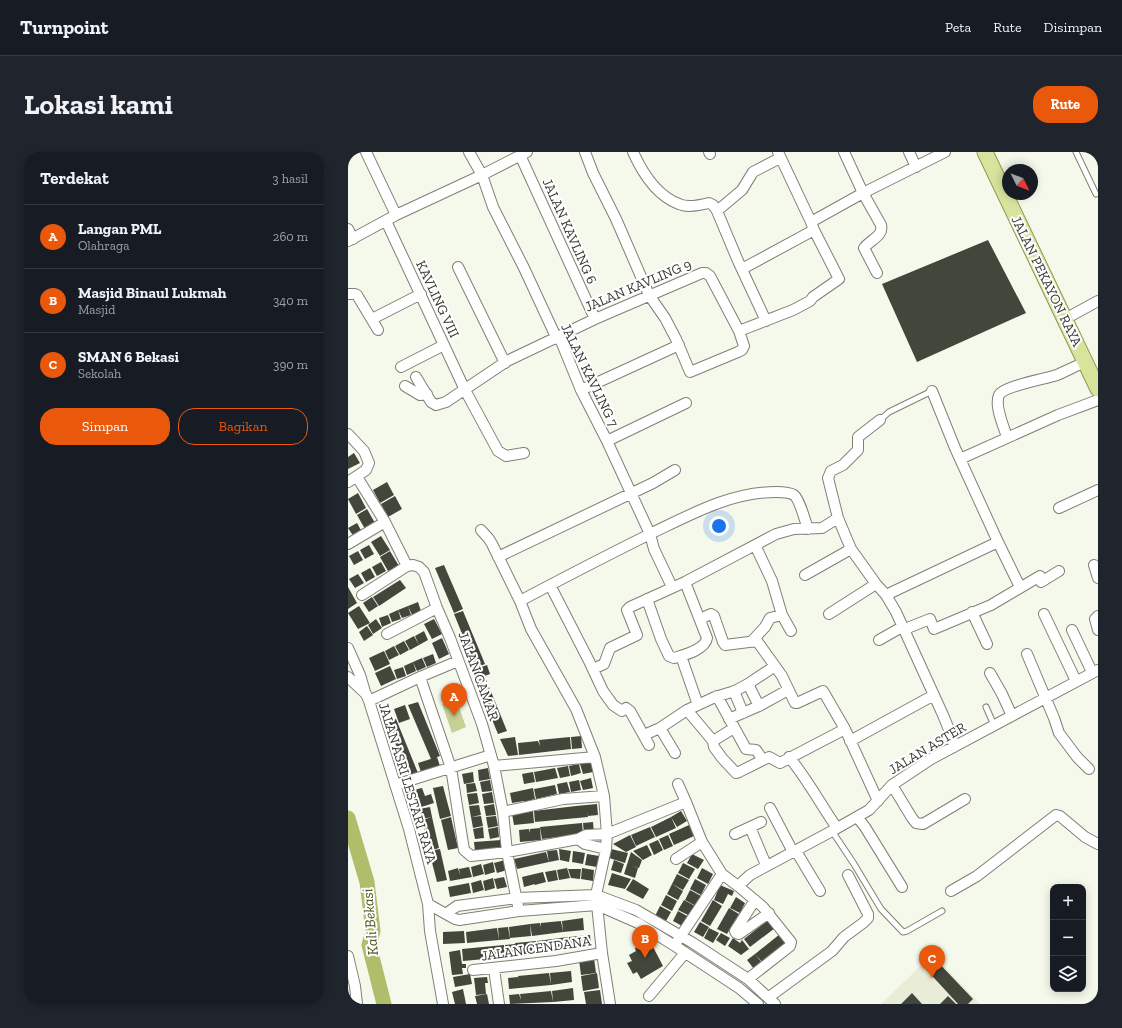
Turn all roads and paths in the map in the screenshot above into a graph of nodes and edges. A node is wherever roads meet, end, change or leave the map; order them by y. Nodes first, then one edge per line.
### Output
1 (366, 152) edge
2 (469, 152) edge
3 (585, 152) edge
4 (633, 152) edge
5 (844, 152) edge
6 (908, 152) edge
7 (945, 152) edge
8 (985, 152) edge
9 (1076, 152) edge
10 (523, 154) edge
11 (779, 155) edge
12 (916, 167) junction
13 (482, 175) junction
14 (863, 193) junction
15 (1096, 194) dead end
16 (717, 211) junction
17 (396, 215) junction
18 (386, 221) junction
19 (813, 226) junction
20 (348, 229) edge
21 (350, 240) edge
22 (458, 267) dead end
23 (742, 269) junction
24 (877, 273) dead end
25 (348, 294) edge
26 (421, 294) junction
27 (649, 295) junction
28 (1098, 301) edge
29 (372, 319) junction
30 (595, 319) junction
31 (1064, 319) junction
32 (766, 321) junction
33 (378, 330) dead end
34 (739, 331) junction
35 (556, 337) junction
36 (444, 345) junction
37 (679, 345) junction
38 (1085, 362) junction
39 (505, 363) junction
40 (401, 367) dead end
41 (416, 377) dead end
42 (405, 386) dead end
43 (1098, 389) edge
44 (465, 390) junction
45 (581, 390) junction
46 (932, 391) joint
47 (427, 394) junction
48 (1098, 400) edge
49 (686, 403) dead end
50 (880, 420) joint
51 (348, 434) edge
52 (1007, 437) junction
53 (607, 440) junction
54 (524, 453) dead end
55 (960, 459) junction
56 (675, 470) dead end
57 (352, 479) edge
58 (1098, 490) edge
59 (631, 493) junction
60 (1059, 508) dead end
61 (838, 518) junction
62 (385, 522) junction
63 (808, 529) junction
64 (480, 530) dead end
65 (650, 534) junction
66 (998, 542) junction
67 (348, 544) edge
68 (755, 545) junction
69 (851, 549) junction
70 (498, 557) junction
71 (1094, 564) dead end
72 (407, 566) junction
73 (1059, 571) dead end
74 (805, 575) dead end
75 (1098, 578) edge
76 (685, 582) junction
77 (876, 584) junction
78 (550, 585) junction
79 (672, 587) junction
80 (1020, 587) junction
81 (362, 595) dead end
82 (886, 595) junction
83 (647, 599) junction
84 (520, 601) junction
85 (437, 608) junction
86 (972, 612) junction
87 (829, 614) dead end
88 (1044, 614) dead end
89 (782, 615) junction
90 (1098, 616) edge
91 (700, 619) junction
92 (904, 628) junction
93 (1072, 630) dead end
94 (1098, 630) edge
95 (791, 631) dead end
96 (387, 634) dead end
97 (879, 640) dead end
98 (752, 641) junction
99 (988, 644) dead end
100 (348, 648) edge
101 (1027, 654) dead end
102 (681, 656) junction
103 (458, 661) junction
104 (775, 666) junction
105 (593, 669) junction
106 (1095, 671) edge
107 (990, 673) dead end
108 (348, 677) edge
109 (420, 677) junction
110 (1076, 681) junction
111 (748, 684) junction
112 (788, 690) junction
113 (734, 691) junction
114 (934, 695) junction
115 (717, 696) junction
116 (1046, 697) junction
117 (368, 698) junction
118 (698, 705) junction
119 (759, 706) junction
120 (986, 707) dead end
121 (687, 710) junction
122 (743, 713) junction
123 (1012, 716) junction
124 (731, 724) junction
125 (994, 725) junction
126 (660, 728) junction
127 (845, 729) junction
128 (644, 735) junction
129 (713, 741) junction
130 (850, 741) junction
131 (649, 745) dead end
132 (954, 747) junction
133 (675, 752) dead end
134 (491, 755) junction
135 (595, 757) junction
136 (789, 757) junction
137 (763, 760) junction
138 (494, 766) junction
139 (451, 768) junction
140 (1089, 769) dead end
141 (678, 784) dead end
142 (395, 785) junction
143 (892, 785) junction
144 (604, 796) junction
145 (965, 798) dead end
146 (878, 801) junction
147 (686, 802) junction
148 (770, 808) dead end
149 (503, 812) junction
150 (857, 816) junction
151 (761, 822) dead end
152 (750, 827) junction
153 (835, 830) junction
154 (607, 834) junction
155 (735, 834) dead end
156 (578, 838) junction
157 (702, 842) junction
158 (1098, 844) edge
159 (606, 849) junction
160 (794, 851) junction
161 (507, 852) junction
162 (676, 859) dead end
163 (766, 866) junction
164 (722, 874) junction
165 (848, 875) dead end
166 (738, 886) junction
167 (902, 887) dead end
168 (820, 891) dead end
169 (951, 891) dead end
170 (517, 898) junction
171 (597, 900) junction
172 (755, 900) junction
173 (428, 904) junction
174 (519, 911) junction
175 (942, 911) dead end
176 (447, 913) junction
177 (769, 914) junction
178 (680, 936) junction
179 (675, 946) junction
180 (602, 953) junction
181 (685, 953) junction
182 (348, 956) edge
183 (717, 958) junction
184 (494, 969) junction
185 (710, 969) junction
186 (473, 970) dead end
187 (748, 979) junction
188 (649, 996) dead end
189 (772, 1001) edge
190 (357, 1004) edge
191 (443, 1004) edge
192 (499, 1004) edge
193 (610, 1004) edge
194 (758, 1004) edge

1 - 17 street
2 - 13 street, JALAN KAVLING 7
3 - 27 street
4 - 16 street
5 - 14 street
6 - 12 street
7 - 12 street
8 - 31 main road, JALAN PEKAYON RAYA
9 - 15 lane
10 - 13 street
10 - 30 street, JALAN KAVLING 6
11 - 16 street
11 - 19 street
12 - 14 street
13 - 17 street
13 - 35 street, JALAN KAVLING 7
14 - 19 street
14 - 24 street
16 - 23 street
17 - 18 street
18 - 21 street
18 - 26 street, KAVLING VIII
19 - 23 street
19 - 32 street
20 - 21 street
22 - 39 street
23 - 32 street
25 - 29 street
26 - 29 street
26 - 36 street, KAVLING VIII
27 - 30 street, JALAN KAVLING 9
27 - 34 street, JALAN KAVLING 9
27 - 37 street
28 - 31 street
29 - 33 street
30 - 35 street, JALAN KAVLING 9
31 - 38 main road, JALAN PEKAYON RAYA
32 - 34 street
34 - 37 street, JALAN KAVLING 9
35 - 39 street, JALAN KAVLING 9
35 - 45 street, JALAN KAVLING 7
36 - 40 street
36 - 44 street, KAVLING VIII
37 - 45 street
38 - 43 main road, JALAN PEKAYON RAYA
38 - 52 street
39 - 44 street, JALAN KAVLING 9
41 - 47 street, JALAN KAVLING 9
42 - 47 street
44 - 47 street, JALAN KAVLING 9
44 - 54 street, KAVLING VIII
45 - 53 street, JALAN KAVLING 7
46 - 50 lane
46 - 55 street
48 - 52 street
49 - 53 street
50 - 61 street
51 - 57 street
52 - 55 street
53 - 59 street, JALAN KAVLING 7
55 - 66 street
56 - 59 street
57 - 62 street
58 - 60 street
59 - 65 street, JALAN KAVLING 7
59 - 70 street
61 - 63 street
61 - 69 street
62 - 67 street
62 - 72 street
63 - 65 street
63 - 68 street
64 - 70 street
65 - 78 street
65 - 79 street, JALAN KAVLING 7
66 - 80 street
66 - 82 street
68 - 76 street
68 - 89 street
69 - 74 street
69 - 77 street
70 - 84 street
71 - 75 street
72 - 81 street
72 - 85 street, JALAN CAMAR
73 - 80 street
76 - 79 street
76 - 91 street
77 - 82 street
77 - 87 street
78 - 84 street
78 - 105 street
79 - 83 street
80 - 86 street
82 - 92 street
83 - 102 street
83 - 105 street
84 - 135 street
85 - 96 street
85 - 103 street, JALAN CAMAR
86 - 92 street
86 - 99 street
88 - 110 street
89 - 95 street
89 - 98 street
90 - 94 street
91 - 98 street
91 - 102 street
92 - 97 street
92 - 114 street
93 - 106 street
98 - 104 street
100 - 117 street
101 - 116 street
102 - 118 street
103 - 109 street
103 - 134 street, JALAN CAMAR
104 - 111 street
104 - 112 street
105 - 128 street
106 - 110 street, JALAN ASTER
107 - 123 street
108 - 117 street, JALAN ASRI LESTARI RAYA
109 - 117 street
109 - 139 street
110 - 116 street, JALAN ASTER
111 - 113 street
111 - 119 street
112 - 119 street
112 - 127 street
113 - 115 street
113 - 122 street
114 - 130 street
114 - 132 street
115 - 118 street
115 - 124 street
116 - 123 street, JALAN ASTER
116 - 140 street
117 - 142 street, JALAN ASRI LESTARI RAYA
118 - 121 street
119 - 122 street
120 - 125 lane
121 - 126 street
121 - 129 street
122 - 124 street
123 - 125 street, JALAN ASTER
124 - 129 street
124 - 137 street
125 - 132 street, JALAN ASTER
126 - 128 street
126 - 133 street
127 - 130 street
127 - 136 street
128 - 131 street
129 - 137 street
130 - 146 street
132 - 143 street, JALAN ASTER
134 - 138 street, JALAN CAMAR
134 - 139 street
135 - 138 street
135 - 144 street
136 - 137 street
136 - 153 street
138 - 149 street, JALAN CAMAR
139 - 142 street
139 - 161 street
141 - 147 street
142 - 173 street, JALAN ASRI LESTARI RAYA
143 - 145 street
143 - 146 street, JALAN ASTER
144 - 149 street
144 - 154 street
146 - 150 street, JALAN ASTER
147 - 154 street
147 - 157 street
148 - 160 street
149 - 161 street, JALAN CAMAR
150 - 153 street, JALAN ASTER
150 - 167 street
151 - 152 street
152 - 155 street
152 - 163 street
153 - 160 street, JALAN ASTER
153 - 175 lane
154 - 156 street
154 - 159 street
156 - 159 street
156 - 161 street
157 - 162 street
157 - 164 street
158 - 169 street
159 - 171 street
160 - 163 street, JALAN ASTER
160 - 168 street
161 - 170 street, JALAN CAMAR
163 - 166 street, JALAN ASTER
164 - 166 street
164 - 178 street
165 - 189 street
166 - 172 street
170 - 171 street
170 - 174 street, JALAN CAMAR
170 - 176 street
171 - 174 street
171 - 178 street
171 - 179 street
171 - 180 street
172 - 177 street
172 - 177 street
173 - 176 street
173 - 191 street, JALAN ASRI LESTARI RAYA
174 - 176 street
177 - 187 street
178 - 179 street
178 - 183 street
179 - 181 street
180 - 184 street, JALAN CENDANA
180 - 193 street
181 - 185 street
181 - 188 street
182 - 190 street
183 - 185 street
183 - 187 street
184 - 186 street, JALAN CENDANA
184 - 192 street
185 - 194 street
187 - 189 street

